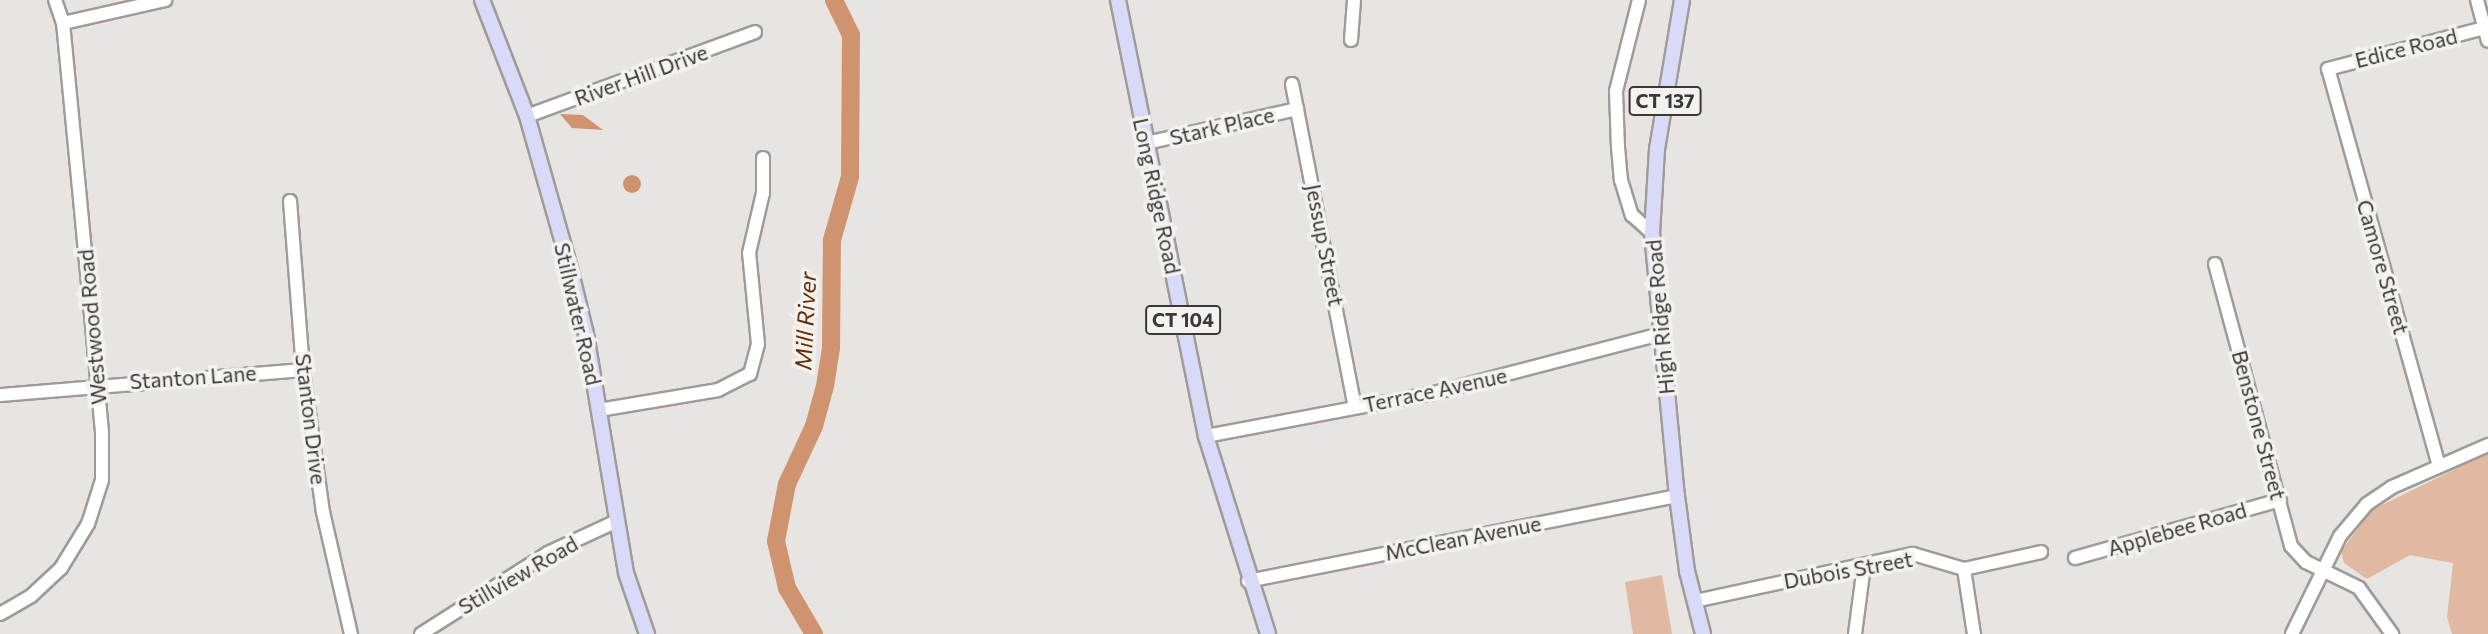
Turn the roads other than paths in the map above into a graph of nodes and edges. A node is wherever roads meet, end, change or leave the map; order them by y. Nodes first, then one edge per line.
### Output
1 (55, 0) edge
2 (165, 0) edge
3 (482, 0) edge
4 (1118, 0) edge
5 (1354, 0) edge
6 (1639, 0) edge
7 (1682, 0) edge
8 (2477, 0) edge
9 (62, 23) junction
10 (755, 32) dead end
11 (2486, 35) edge
12 (1351, 40) dead end
13 (2328, 68) joint
14 (1292, 84) dead end
15 (1297, 109) junction
16 (527, 116) junction
17 (1146, 143) junction
18 (764, 158) dead end
19 (290, 201) dead end
20 (1652, 233) junction
21 (2215, 264) dead end
22 (1661, 334) junction
23 (303, 369) junction
24 (96, 384) junction
25 (0, 395) edge
26 (1355, 407) junction
27 (599, 410) junction
28 (1206, 436) junction
29 (2488, 445) edge
30 (2439, 466) junction
31 (1677, 496) junction
32 (2280, 500) junction
33 (617, 521) junction
34 (2041, 552) dead end
35 (2075, 558) dead end
36 (1864, 566) junction
37 (1964, 569) junction
38 (2324, 569) junction
39 (1248, 581) junction
40 (1695, 601) junction
41 (0, 614) edge
42 (351, 634) edge
43 (421, 634) edge
44 (648, 634) edge
45 (1268, 634) edge
46 (1703, 634) edge
47 (1855, 634) edge
48 (1974, 634) edge
49 (2292, 634) edge
50 (2392, 634) edge

1 - 9 street, Westwood Road
2 - 9 street
3 - 16 main road, Stillwater Road
4 - 17 main road, Long Ridge Road / CT 104
5 - 12 street
6 - 20 street
7 - 20 main road, High Ridge Road / CT 137
8 - 11 street
9 - 24 street, Westwood Road
10 - 16 street, River Hill Drive
11 - 13 street, Edice Road
13 - 30 street, Camore Street
14 - 15 street, Jessup Street
15 - 17 street, Stark Place
15 - 26 street, Jessup Street
16 - 27 main road, Stillwater Road
17 - 28 main road, Long Ridge Road / CT 104
18 - 27 street
19 - 23 street, Stanton Drive
20 - 22 main road, High Ridge Road / CT 137
21 - 32 street, Benstone Street
22 - 26 street, Terrace Avenue
22 - 31 main road, High Ridge Road / CT 137
23 - 24 street, Stanton Lane
23 - 42 street, Stanton Drive
24 - 25 street, Stanton Lane
24 - 41 street, Westwood Road
26 - 28 street, Terrace Avenue
27 - 33 main road, Stillwater Road
28 - 39 main road, Long Ridge Road / CT 104
29 - 30 street
30 - 38 street
31 - 39 street, McClean Avenue
31 - 40 main road, High Ridge Road / CT 137
32 - 35 street, Applebee Road
32 - 38 street, Benstone Street
33 - 43 street, Stillview Road
33 - 44 main road, Stillwater Road
34 - 37 street, Dubois Street
36 - 37 street, Dubois Street
36 - 40 street, Dubois Street
36 - 47 street
37 - 48 street
38 - 49 street
38 - 50 street, Benstone Street
39 - 45 main road, Long Ridge Road / CT 104
40 - 46 main road, High Ridge Road / CT 137

